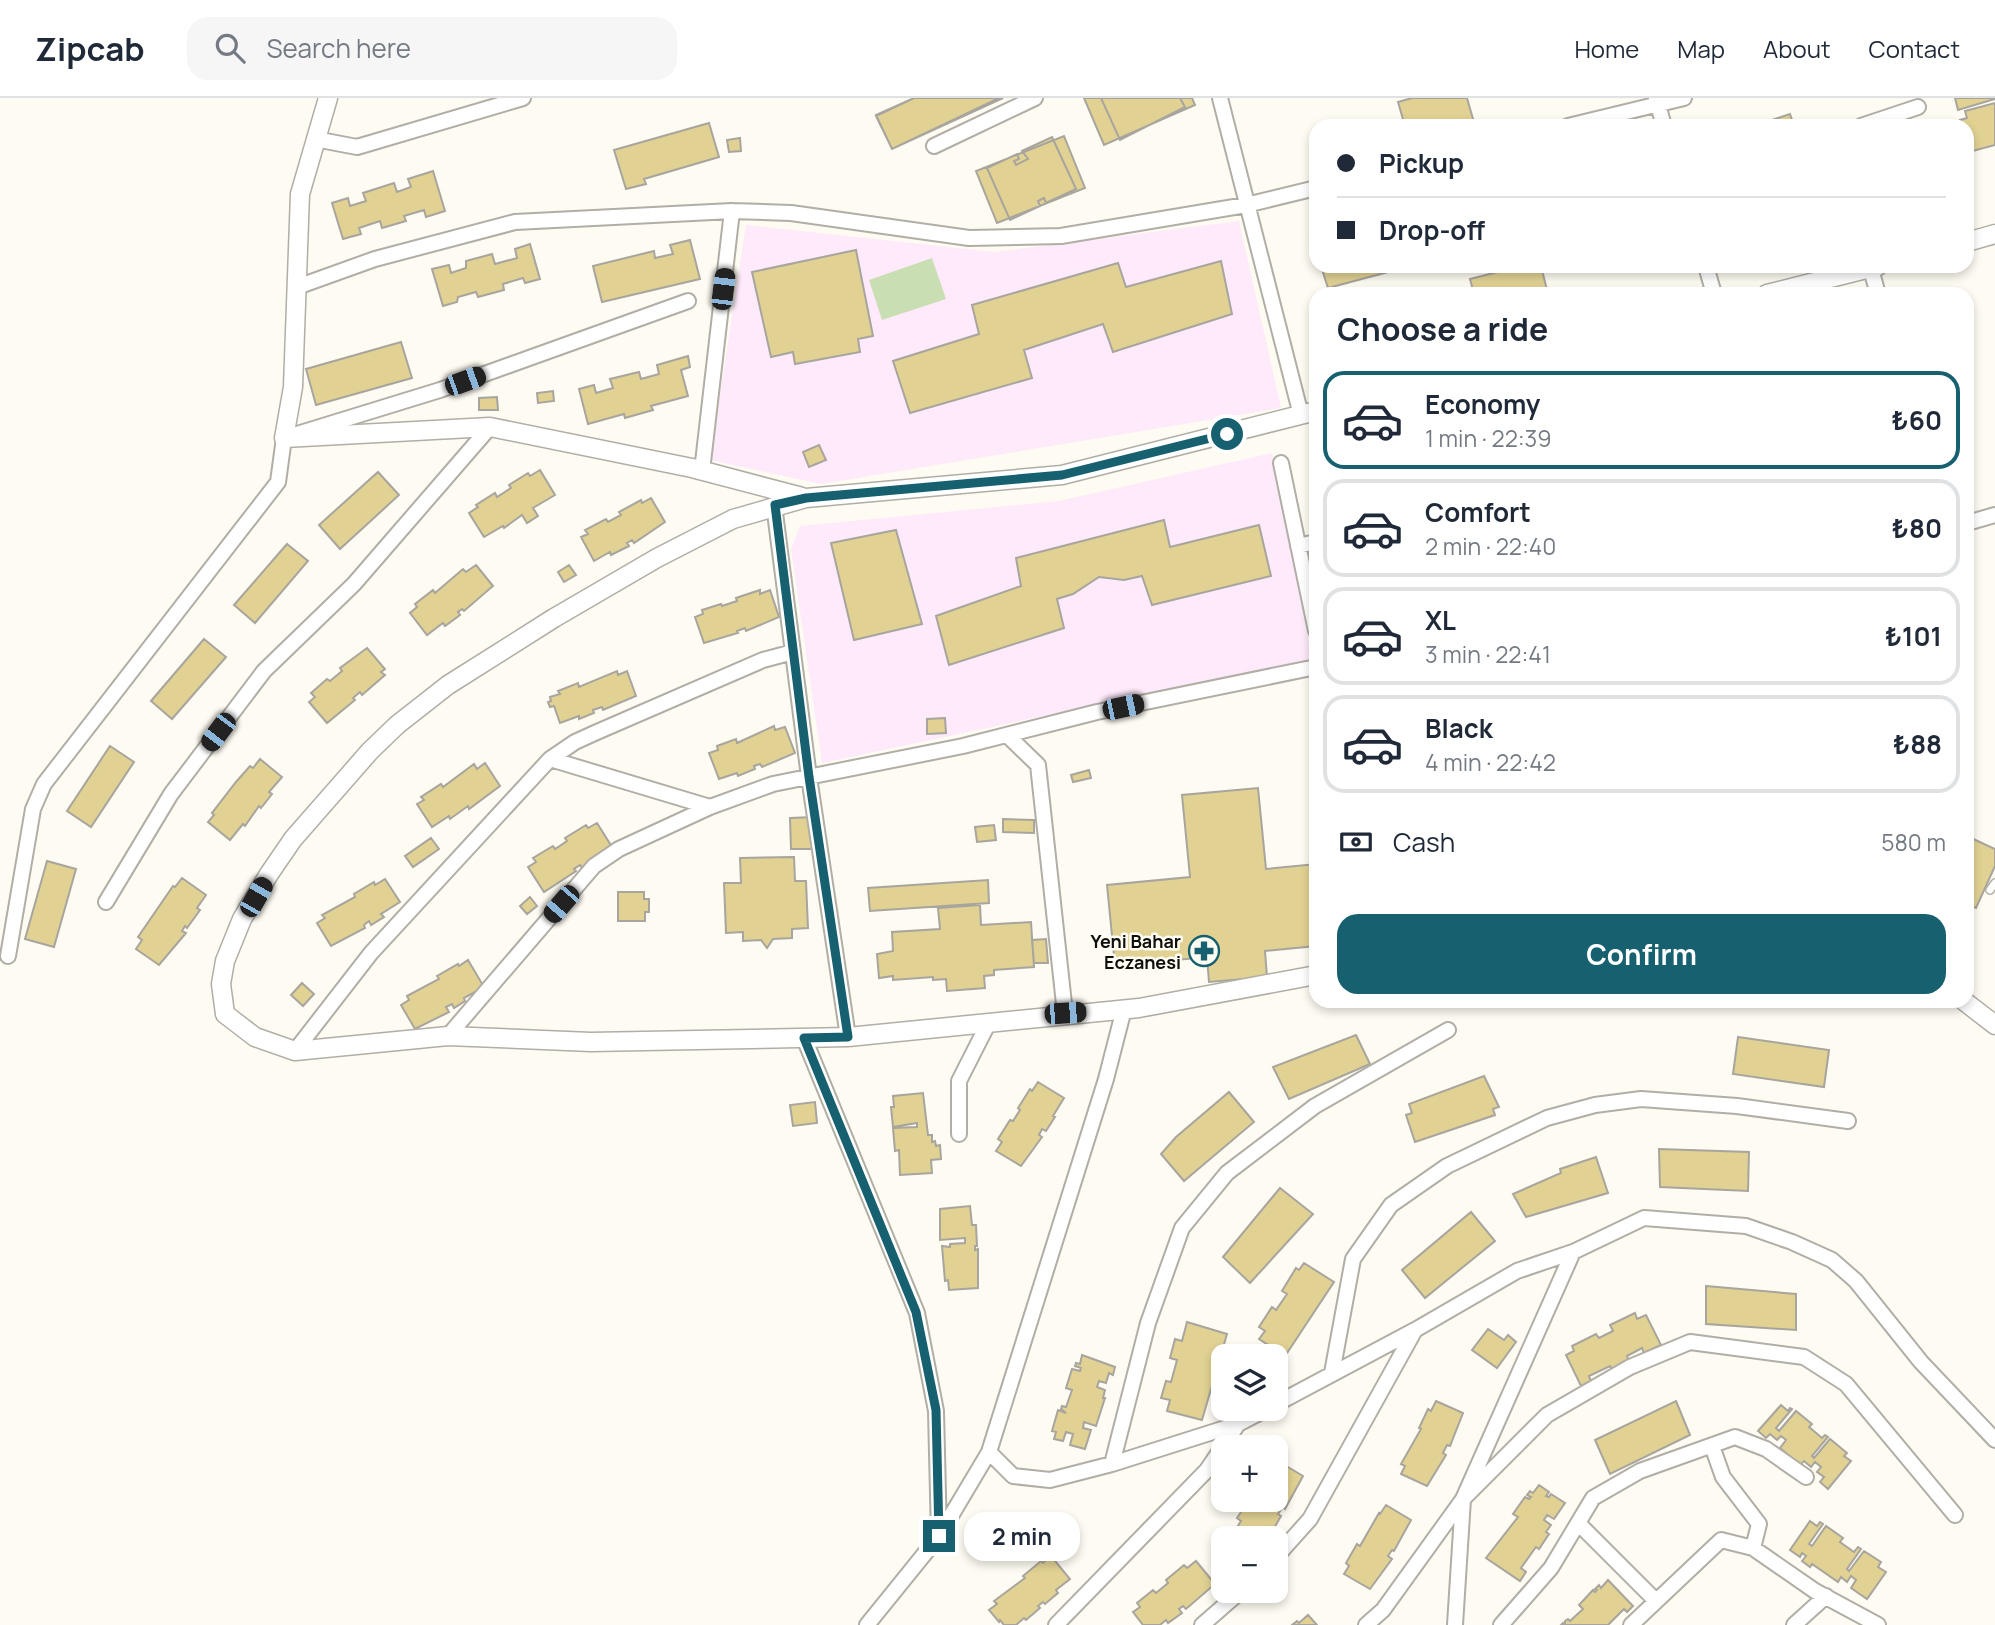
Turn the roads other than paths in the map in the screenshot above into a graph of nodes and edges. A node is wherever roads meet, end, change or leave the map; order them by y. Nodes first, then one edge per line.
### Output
1 (328, 98) edge
2 (523, 98) edge
3 (1035, 98) edge
4 (1220, 98) edge
5 (1684, 98) edge
6 (1657, 101) edge
7 (1918, 107) dead end
8 (1593, 119) edge
9 (1662, 119) edge
10 (1882, 119) edge
11 (315, 139) junction
12 (934, 146) dead end
13 (1309, 190) edge
14 (1246, 205) junction
15 (732, 211) junction
16 (1995, 234) edge
17 (1974, 240) edge
18 (1849, 273) edge
19 (297, 286) junction
20 (1794, 287) edge
21 (688, 301) dead end
22 (1309, 413) edge
23 (490, 427) junction
24 (284, 438) junction
25 (1281, 463) dead end
26 (702, 471) junction
27 (806, 498) junction
28 (775, 505) junction
29 (1995, 514) edge
30 (1974, 521) edge
31 (1309, 544) edge
32 (1298, 546) junction
33 (1309, 598) edge
34 (793, 652) junction
35 (1309, 668) edge
36 (1007, 735) junction
37 (550, 759) junction
38 (809, 777) junction
39 (710, 807) junction
40 (106, 902) dead end
41 (8, 956) dead end
42 (1309, 976) edge
43 (1973, 1008) edge
44 (1124, 1009) junction
45 (1065, 1013) junction
46 (989, 1022) junction
47 (1995, 1025) edge
48 (1448, 1030) dead end
49 (448, 1036) junction
50 (848, 1037) junction
51 (804, 1038) junction
52 (295, 1051) junction
53 (1848, 1121) dead end
54 (959, 1134) dead end
55 (1573, 1252) junction
56 (1415, 1330) junction
57 (1332, 1373) junction
58 (1288, 1397) edge
59 (1244, 1421) edge
60 (1238, 1424) junction
61 (1995, 1440) edge
62 (1712, 1446) junction
63 (989, 1452) junction
64 (1112, 1464) junction
65 (1806, 1478) dead end
66 (1463, 1499) junction
67 (1955, 1515) dead end
68 (1578, 1523) junction
69 (939, 1536) junction
70 (1288, 1544) edge
71 (1753, 1548) junction
72 (1826, 1596) junction
73 (1656, 1601) junction
74 (1227, 1603) edge
75 (867, 1625) edge
76 (1056, 1625) edge
77 (1202, 1625) edge
78 (1366, 1625) edge
79 (1455, 1625) edge
80 (1501, 1625) edge
81 (1631, 1625) edge
82 (1794, 1625) edge
83 (1878, 1625) edge

1 - 11 street
2 - 11 street
3 - 12 street
4 - 14 street
5 - 6 street
6 - 8 street
6 - 9 street
7 - 10 street
11 - 19 street
13 - 14 street
14 - 15 street
14 - 22 street
15 - 19 street
15 - 26 street
16 - 17 street
18 - 20 street
19 - 24 street
21 - 24 street
22 - 27 street
23 - 24 street
23 - 26 street
23 - 40 street
24 - 41 street
25 - 32 street
26 - 27 street
27 - 28 street
28 - 34 street
28 - 52 street
29 - 30 street
31 - 32 street
32 - 33 street
34 - 37 street
34 - 38 street
35 - 36 street
36 - 38 street
36 - 45 street
37 - 39 street
37 - 52 street
38 - 39 street
38 - 50 street
39 - 49 street
42 - 44 street
43 - 47 street
44 - 45 street
44 - 63 street
45 - 46 street
46 - 50 street
46 - 54 street
48 - 64 street
49 - 51 street
49 - 52 street
50 - 51 street
51 - 69 street
53 - 57 street
55 - 56 street
55 - 61 street
55 - 66 street
56 - 57 street
56 - 70 street
57 - 58 street
59 - 60 street
60 - 64 street
60 - 76 street
62 - 65 street
62 - 68 street
62 - 71 street
63 - 64 street
63 - 69 street
66 - 67 street
66 - 78 street
66 - 79 street
68 - 73 street
68 - 80 street
69 - 75 street
71 - 72 street
71 - 73 street
72 - 82 street
72 - 83 street
73 - 81 street
74 - 77 street

